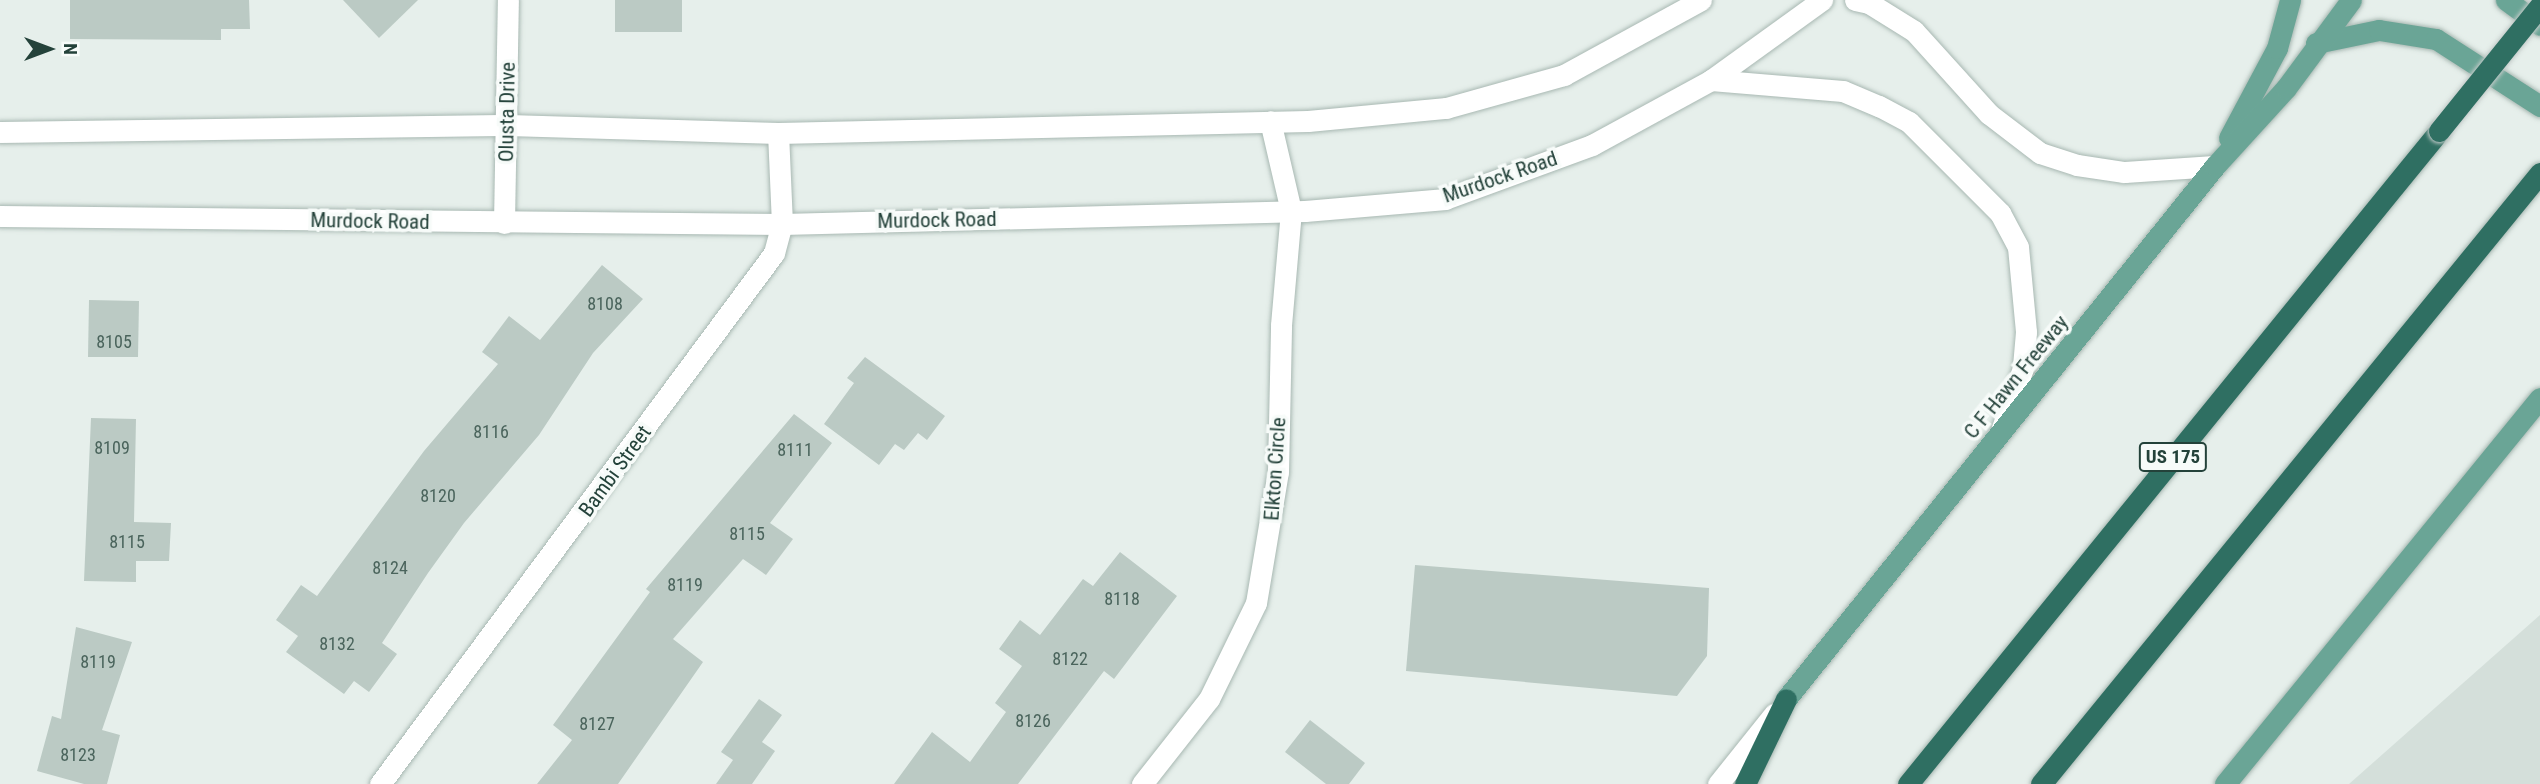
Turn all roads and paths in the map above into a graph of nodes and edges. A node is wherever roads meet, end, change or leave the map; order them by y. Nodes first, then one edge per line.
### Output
1 (508, 0) edge
2 (1701, 0) edge
3 (1838, 0) edge
4 (1855, 0) edge
5 (2290, 0) edge
6 (2351, 0) edge
7 (2506, 0) edge
8 (1808, 4) edge
9 (2540, 6) edge
10 (2540, 25) edge
11 (2316, 43) junction
12 (1711, 80) junction
13 (2540, 106) edge
14 (1270, 121) junction
15 (508, 125) junction
16 (0, 132) edge
17 (778, 133) junction
18 (2215, 166) junction
19 (2533, 181) edge
20 (1291, 211) junction
21 (0, 216) edge
22 (504, 223) junction
23 (782, 224) junction
24 (2540, 398) edge
25 (1999, 438) junction
26 (1786, 699) junction
27 (380, 784) edge
28 (1142, 784) edge
29 (1718, 784) edge
30 (1745, 784) edge
31 (1908, 784) edge
32 (2041, 784) edge
33 (2224, 784) edge

1 - 15 main road, Olusta Drive
2 - 14 main road
3 - 8 main road, Murdock Road
4 - 18 main road
5 - 18 main road
6 - 11 main road, C F Hawn Freeway
7 - 10 main road
8 - 12 main road, Murdock Road
9 - 31 highway, US 175, bridge
11 - 13 main road
11 - 18 main road, C F Hawn Freeway
12 - 20 main road, Murdock Road
12 - 25 main road
14 - 17 main road
14 - 20 main road, Elkton Circle
15 - 16 main road
15 - 17 main road
15 - 22 main road, Olusta Drive
17 - 23 main road, Bambi Street
18 - 25 main road, C F Hawn Freeway
19 - 32 highway
20 - 23 main road, Murdock Road
20 - 28 main road, Elkton Circle
21 - 22 main road, Murdock Road
22 - 23 main road, Murdock Road
23 - 27 main road, Bambi Street
24 - 33 main road
25 - 26 main road, C F Hawn Freeway
26 - 29 main road, C F Hawn Freeway
26 - 30 highway

